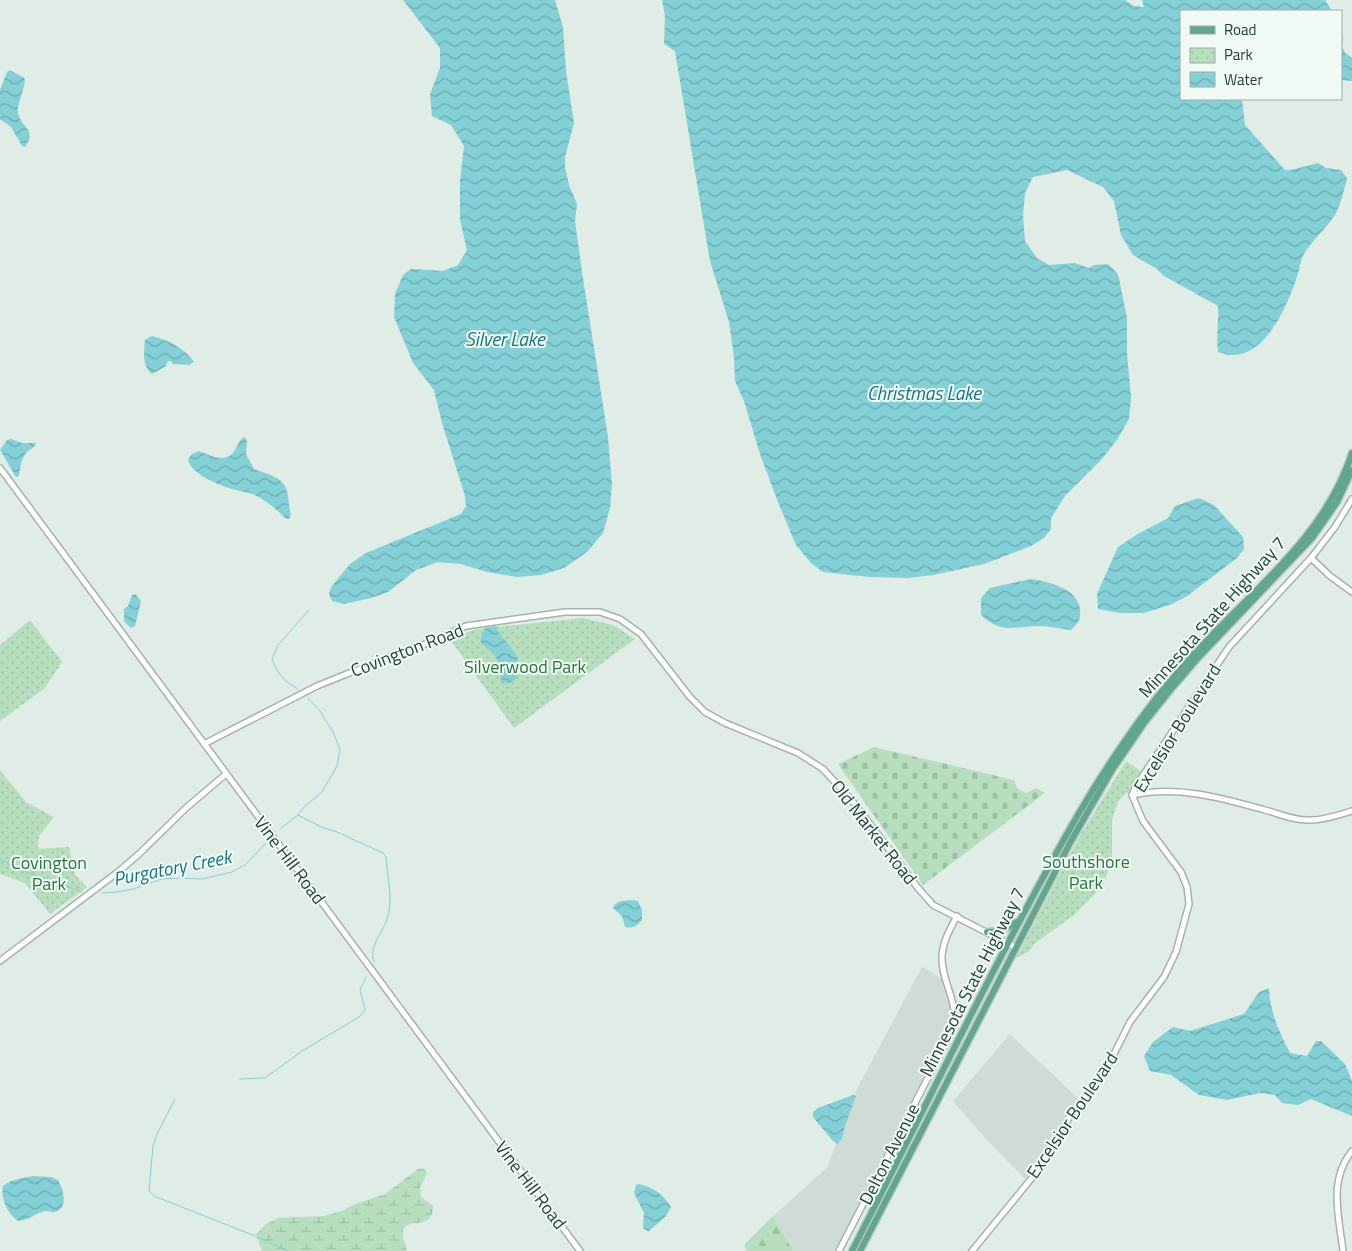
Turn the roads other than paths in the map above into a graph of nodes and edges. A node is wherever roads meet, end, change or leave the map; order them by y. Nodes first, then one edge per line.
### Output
1 (1352, 453) edge
2 (0, 468) edge
3 (1352, 470) edge
4 (1352, 499) edge
5 (1311, 558) junction
6 (1352, 592) edge
7 (623, 621) joint
8 (204, 744) junction
9 (226, 774) junction
10 (1132, 795) junction
11 (1352, 811) edge
12 (1023, 915) junction
13 (957, 916) junction
14 (987, 932) junction
15 (1008, 942) junction
16 (1016, 948) junction
17 (0, 961) edge
18 (1352, 1151) edge
19 (580, 1251) edge
20 (839, 1251) edge
21 (852, 1251) edge
22 (860, 1251) edge
23 (972, 1251) edge
24 (1343, 1251) edge

1 - 12 main road, Minnesota State Highway 7
2 - 8 street, Vine Hill Road
3 - 16 main road, Minnesota State Highway 7
4 - 5 street, Excelsior Boulevard
5 - 6 street
5 - 10 street, Excelsior Boulevard
7 - 8 street, Covington Road
7 - 13 street, Old Market Road
8 - 9 street, Vine Hill Road
9 - 17 street
9 - 19 street, Vine Hill Road
10 - 11 street
10 - 23 street, Excelsior Boulevard
12 - 14 main road
12 - 15 main road, Minnesota State Highway 7
13 - 14 street, Old Market Road
13 - 20 street, Delton Avenue
14 - 15 street, Old Market Road
15 - 16 street, Old Market Road
15 - 21 main road, Minnesota State Highway 7
16 - 22 main road, Minnesota State Highway 7
18 - 24 street

